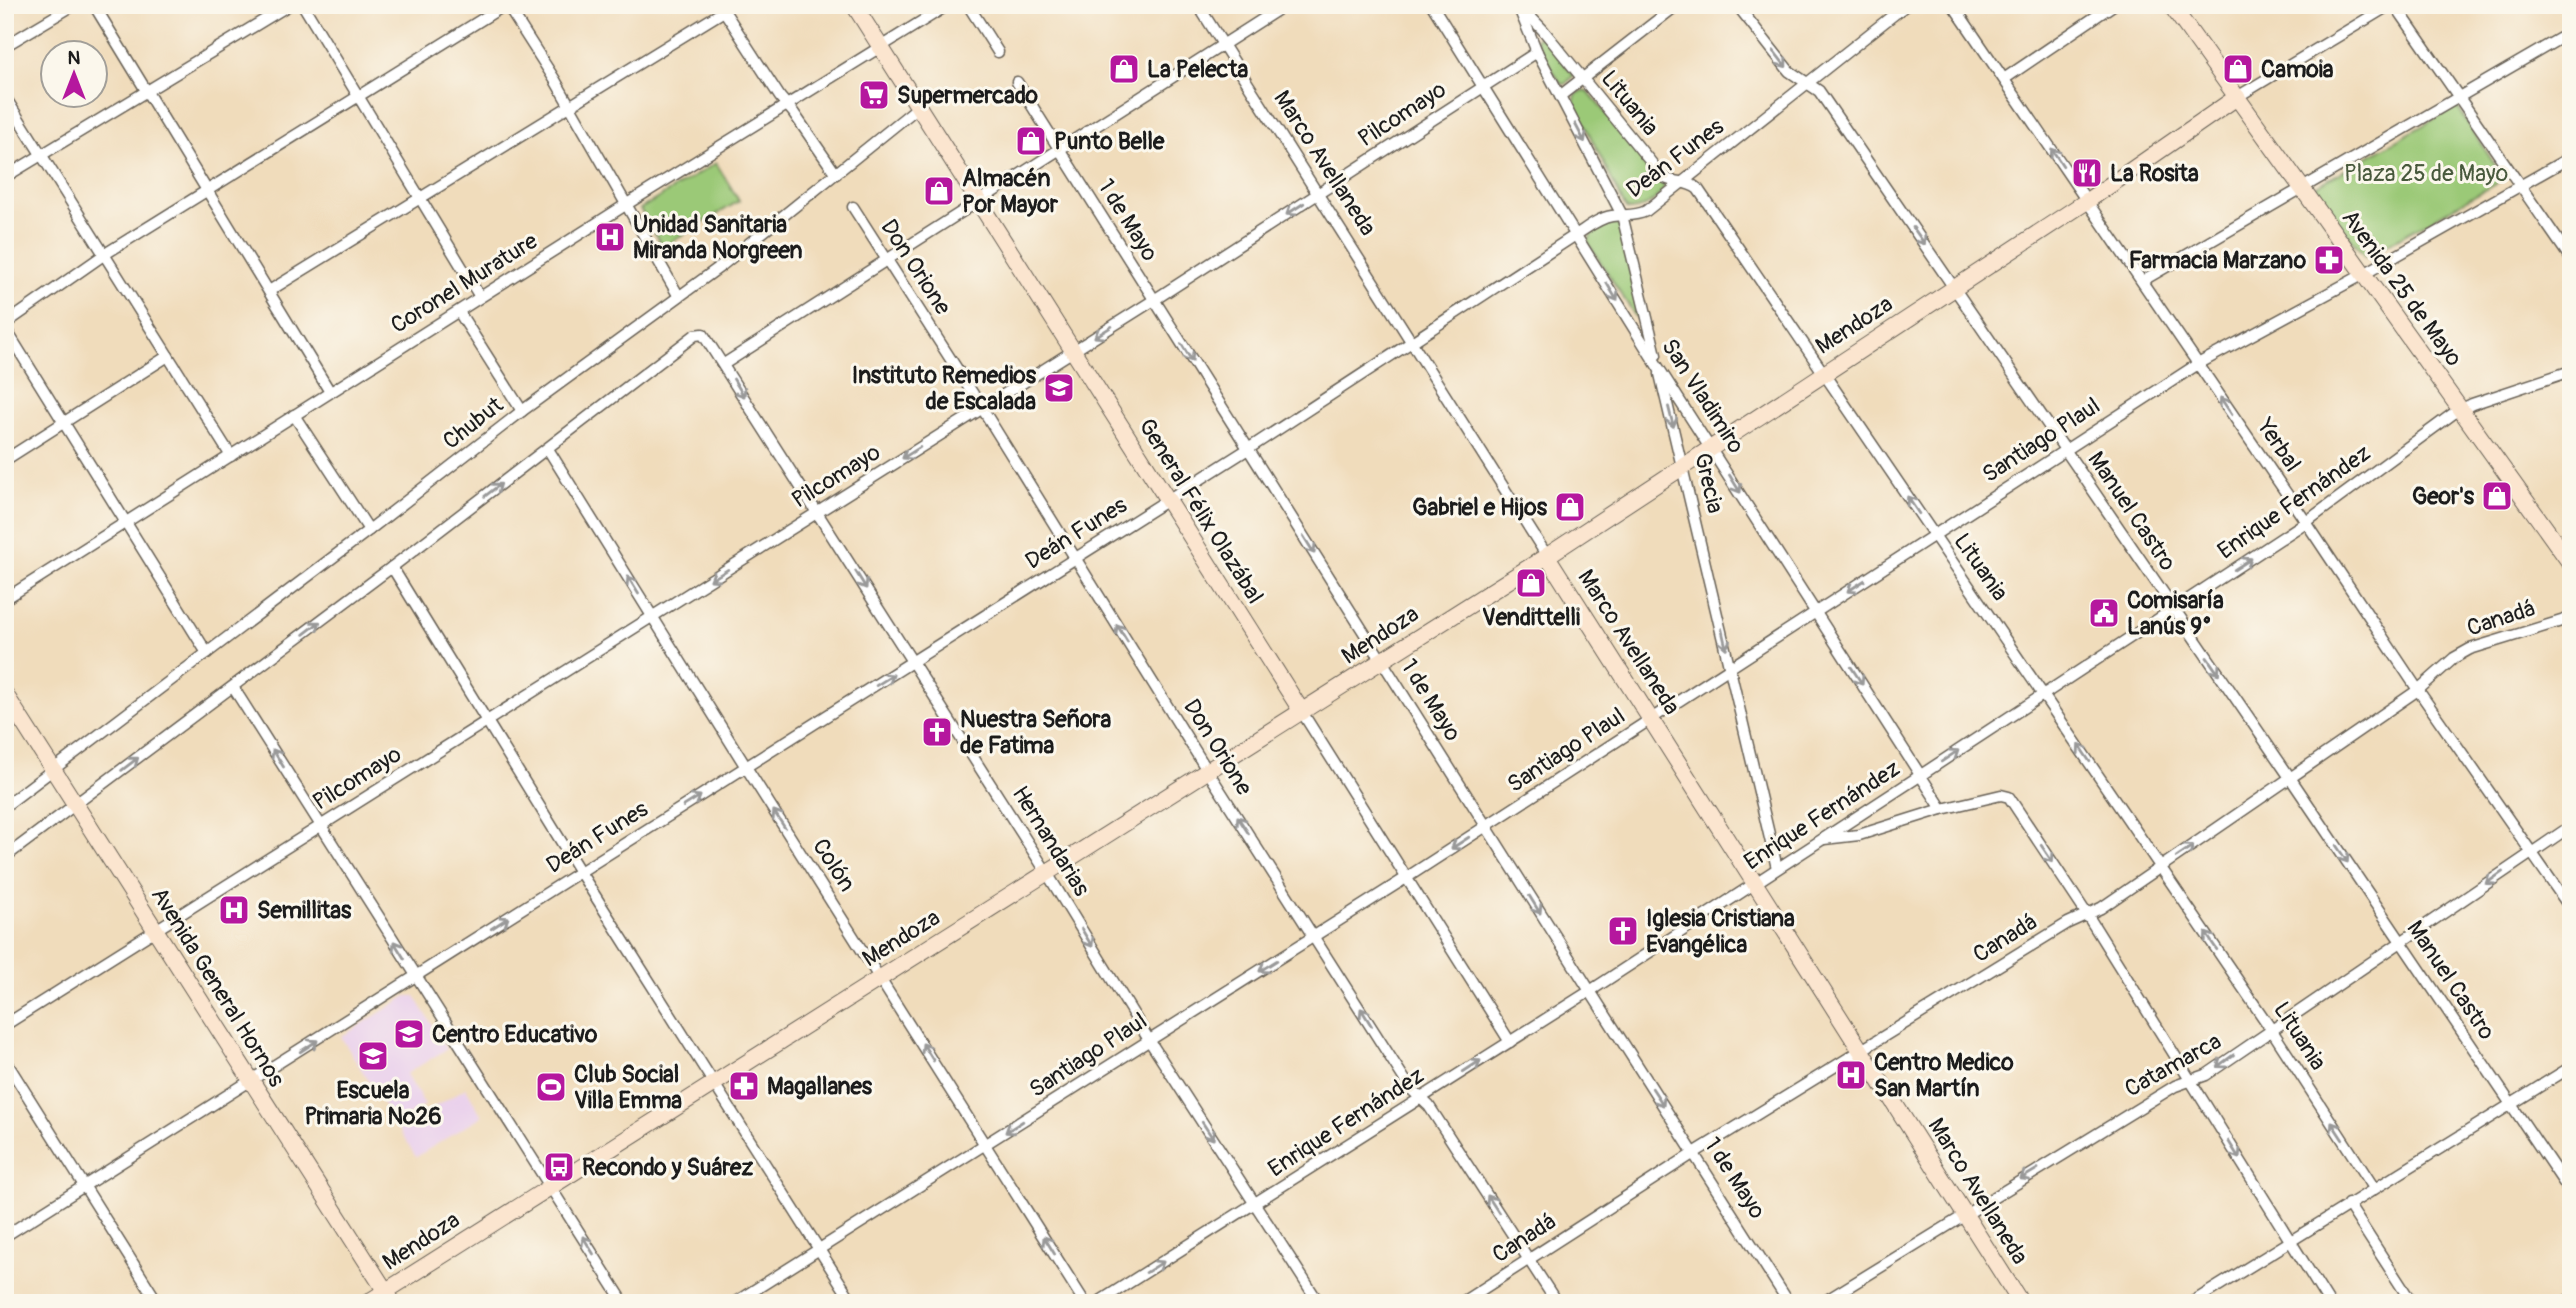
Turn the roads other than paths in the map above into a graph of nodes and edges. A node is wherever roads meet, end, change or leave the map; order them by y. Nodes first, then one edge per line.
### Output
1 (74, 5) edge
2 (94, 5) edge
3 (289, 5) edge
4 (303, 5) edge
5 (506, 5) edge
6 (854, 5) edge
7 (948, 5) edge
8 (968, 5) edge
9 (1198, 5) edge
10 (1285, 5) edge
11 (1432, 5) edge
12 (1519, 5) edge
13 (1677, 5) edge
14 (1737, 5) edge
15 (1906, 5) edge
16 (1953, 5) edge
17 (2113, 5) edge
18 (2171, 5) edge
19 (2393, 5) edge
20 (722, 8) edge
21 (2571, 32) edge
22 (1223, 45) junction
23 (5, 46) edge
24 (880, 47) junction
25 (998, 52) dead end
26 (1537, 52) junction
27 (1583, 78) junction
28 (2004, 79) junction
29 (1017, 82) dead end
30 (1807, 83) junction
31 (1484, 87) junction
32 (148, 91) junction
33 (358, 96) junction
34 (1560, 96) junction
35 (5, 97) edge
36 (2237, 97) junction
37 (2459, 99) junction
38 (570, 105) junction
39 (787, 105) junction
40 (917, 108) junction
41 (1059, 150) junction
42 (42, 155) junction
43 (2571, 157) edge
44 (836, 174) junction
45 (5, 177) edge
46 (1680, 183) junction
47 (2520, 185) junction
48 (2301, 188) junction
49 (208, 191) junction
50 (1319, 194) junction
51 (419, 197) junction
52 (2087, 201) junction
53 (978, 202) junction
54 (627, 204) junction
55 (853, 207) dead end
56 (1622, 215) junction
57 (1577, 234) junction
58 (105, 254) junction
59 (2571, 259) edge
60 (887, 260) junction
61 (2364, 274) junction
62 (2142, 281) junction
63 (1955, 287) junction
64 (270, 291) junction
65 (678, 295) junction
66 (481, 297) junction
67 (1154, 300) junction
68 (459, 312) junction
69 (5, 326) edge
70 (1412, 341) junction
71 (1072, 351) junction
72 (168, 356) junction
73 (724, 364) junction
74 (2198, 364) junction
75 (1658, 367) junction
76 (2571, 372) edge
77 (1823, 373) junction
78 (330, 391) junction
79 (982, 408) junction
80 (2460, 409) junction
81 (522, 411) junction
82 (294, 415) junction
83 (65, 422) junction
84 (1712, 448) junction
85 (548, 449) junction
86 (1248, 449) junction
87 (2065, 450) junction
88 (231, 456) junction
89 (5, 460) edge
90 (1684, 466) junction
91 (1167, 501) junction
92 (818, 513) junction
93 (126, 522) junction
94 (2306, 522) junction
95 (369, 530) junction
96 (1934, 535) junction
97 (1547, 556) junction
98 (1075, 558) junction
99 (2571, 564) edge
100 (392, 567) junction
101 (5, 598) edge
102 (2174, 609) junction
103 (1815, 612) junction
104 (653, 617) junction
105 (2571, 618) edge
106 (206, 653) junction
107 (1382, 660) junction
108 (912, 662) junction
109 (1730, 666) junction
110 (233, 687) junction
111 (2418, 690) junction
112 (5, 694) edge
113 (2044, 694) junction
114 (1302, 712) junction
115 (1652, 720) junction
116 (486, 722) junction
117 (746, 767) junction
118 (53, 770) junction
119 (1208, 770) junction
120 (1921, 775) junction
121 (2291, 779) junction
122 (75, 804) junction
123 (5, 806) edge
124 (1942, 809) junction
125 (321, 826) junction
126 (1486, 826) junction
127 (2571, 826) edge
128 (1821, 839) junction
129 (2532, 852) junction
130 (5, 857) edge
131 (2161, 867) junction
132 (1777, 868) junction
133 (580, 872) junction
134 (1048, 873) junction
135 (1406, 878) junction
136 (1756, 883) junction
137 (2571, 909) edge
138 (2088, 916) junction
139 (155, 931) junction
140 (1315, 936) junction
141 (2401, 943) junction
142 (415, 977) junction
143 (881, 978) junction
144 (1590, 991) junction
145 (5, 1025) edge
146 (2271, 1029) junction
147 (1149, 1040) junction
148 (1510, 1042) junction
149 (1862, 1051) junction
150 (5, 1060) edge
151 (2571, 1067) edge
152 (2190, 1081) junction
153 (251, 1082) junction
154 (713, 1082) junction
155 (1421, 1099) junction
156 (2510, 1106) junction
157 (987, 1144) junction
158 (1694, 1153) junction
159 (550, 1185) junction
160 (84, 1186) junction
161 (2374, 1188) junction
162 (2571, 1193) edge
163 (2348, 1204) junction
164 (1255, 1205) junction
165 (1964, 1213) junction
166 (5, 1236) edge
167 (2291, 1241) junction
168 (820, 1250) junction
169 (1530, 1260) junction
170 (389, 1297) edge
171 (2571, 1298) edge
172 (158, 1303) edge
173 (367, 1303) edge
174 (624, 1303) edge
175 (734, 1303) edge
176 (853, 1303) edge
177 (1085, 1303) edge
178 (1097, 1303) edge
179 (1319, 1303) edge
180 (1461, 1303) edge
181 (1557, 1303) edge
182 (1789, 1303) edge
183 (1822, 1303) edge
184 (2021, 1303) edge
185 (2191, 1303) edge
186 (2329, 1303) edge
187 (2412, 1303) edge
188 (2563, 1303) edge

1 - 23 street
2 - 32 street
3 - 32 street
4 - 33 street
5 - 33 street
5 - 38 street
6 - 24 street, General Félix Olazábal
7 - 24 street, Coronel Murature
8 - 25 street
9 - 22 street, Marco Avellaneda
10 - 22 street
11 - 31 street, San Vladimiro
12 - 26 street, Grecia
12 - 27 street, Lituania
13 - 27 street
14 -> 30 street, Manuel Castro
15 - 30 street, Deán Funes
16 - 28 street, Yerbal
17 - 28 street
18 - 36 street, Avenida 25 de Mayo
19 - 36 street, Mendoza
19 - 37 street
20 - 38 street
20 - 39 street
21 - 37 street
22 - 41 street
22 - 50 street, Marco Avellaneda
24 - 39 street, Coronel Murature
24 - 40 street, General Félix Olazábal
26 - 31 street, Pilcomayo
26 - 34 street, Grecia
27 - 34 street
27 - 46 street, Lituania
52 -> 28 street, Yerbal
29 - 41 street, 1 de Mayo
30 - 46 street, Deán Funes
30 -> 63 street, Manuel Castro
31 - 50 street, Pilcomayo
31 - 57 street, San Vladimiro
32 - 42 street
32 - 49 street
33 - 49 street
33 - 51 street
34 -> 56 street, Grecia
35 - 42 street
36 - 48 street, Avenida 25 de Mayo
36 - 52 street, Mendoza
37 - 47 street
37 - 48 street
38 - 51 street
38 - 54 street
39 - 44 street
39 - 54 street, Coronel Murature
40 - 44 street, Chubut
40 - 53 street, General Félix Olazábal
41 - 53 street
41 - 67 street, 1 de Mayo
42 - 45 street
42 - 58 street
43 - 47 street, Santiago Plaul
44 - 65 street, Chubut
46 - 56 street, Deán Funes
46 - 77 street, Lituania
47 - 59 street
47 - 61 street, Santiago Plaul
48 - 61 street, Avenida 25 de Mayo
48 - 62 street
49 - 58 street
49 - 64 street
50 -> 67 street, Pilcomayo
50 - 70 street, Marco Avellaneda
51 - 64 street
51 - 66 street
52 - 62 street, Yerbal
52 - 63 street, Mendoza
53 - 60 street
53 - 71 street, General Félix Olazábal
54 - 65 street
54 - 66 street, Coronel Murature
55 - 60 street, Don Orione
56 - 57 street, Deán Funes
56 - 75 street, Grecia
57 - 70 street, Deán Funes
57 -> 75 street, San Vladimiro
58 - 69 street
58 - 72 street
60 - 73 street
60 - 79 street, Don Orione
61 - 74 street, Santiago Plaul
61 - 80 street, Avenida 25 de Mayo
62 - 74 street, Yerbal
63 - 77 street, Mendoza
63 - 87 street, Manuel Castro
64 - 78 street
65 - 81 street, Chubut
66 - 68 street, Coronel Murature
67 -> 71 street, Pilcomayo
67 -> 86 street, 1 de Mayo
68 - 78 street, Coronel Murature
68 - 81 street
69 - 83 street
70 - 86 street, Deán Funes
70 - 97 street, Marco Avellaneda
71 - 79 street, Pilcomayo
71 - 91 street, General Félix Olazábal
72 - 83 street
72 - 88 street
73 - 85 street, Hernandarias
73 -> 92 street, Hernandarias
74 - 87 street, Santiago Plaul
94 -> 74 street, Yerbal
75 - 84 street, San Vladimiro
75 -> 90 street, Grecia
76 - 80 street, Enrique Fernández
77 - 84 street, Mendoza
96 -> 77 street, Lituania
78 - 82 street, Coronel Murature
79 -> 92 street, Pilcomayo
79 - 98 street, Don Orione
80 - 94 street, Enrique Fernández
80 - 99 street, Avenida 25 de Mayo
81 - 95 street, Chubut
82 - 88 street, Coronel Murature
82 - 95 street
83 - 89 street
83 - 93 street
84 - 90 street, Mendoza
84 -> 103 street, San Vladimiro
100 -> 85 street
104 -> 85 street, Colón
86 - 91 street, Deán Funes
86 -> 107 street, 1 de Mayo
87 - 96 street, Santiago Plaul
87 - 102 street, Manuel Castro
88 - 93 street, Coronel Murature
90 - 97 street, Mendoza
90 -> 109 street, Grecia
91 - 98 street, Deán Funes
91 - 114 street, General Félix Olazábal
92 -> 104 street, Pilcomayo
92 -> 108 street, Hernandarias
93 - 101 street, Coronel Murature
93 - 106 street
102 -> 94 street, Enrique Fernández
94 - 111 street, Yerbal
95 - 106 street, Chubut
96 -> 103 street, Santiago Plaul
96 - 113 street, Lituania
97 - 107 street, Mendoza
97 - 115 street, Marco Avellaneda
98 - 108 street, Deán Funes
119 -> 98 street, Don Orione
110 -> 100 street
100 - 116 street
102 - 113 street, Enrique Fernández
102 -> 121 street, Manuel Castro
103 - 109 street, Santiago Plaul
103 -> 120 street, San Vladimiro
104 - 116 street, Pilcomayo
104 - 117 street, Colón
105 - 111 street, Canadá
106 - 118 street, Chubut
107 - 114 street, Mendoza
107 - 126 street, 1 de Mayo
117 -> 108 street, Deán Funes
108 - 134 street, Hernandarias
109 - 115 street, Santiago Plaul
109 - 132 street, Grecia
122 -> 110 street
125 -> 110 street
111 - 121 street, Canadá
111 - 129 street, Yerbal
112 - 118 street, Avenida General Hornos
120 -> 113 street, Enrique Fernández
131 -> 113 street, Lituania
114 - 119 street, Mendoza
114 - 135 street, General Félix Olazábal
115 - 126 street, Santiago Plaul
115 - 136 street, Marco Avellaneda
116 - 125 street, Pilcomayo
116 - 133 street
133 -> 117 street, Deán Funes
143 -> 117 street, Colón
118 - 122 street, Avenida General Hornos
118 - 123 street, Chubut
119 - 134 street, Mendoza
140 -> 119 street, Don Orione
120 - 124 street, San Vladimiro
120 - 128 street, Enrique Fernández
131 -> 121 street, Canadá
121 -> 141 street, Manuel Castro
122 - 130 street
122 - 139 street, Avenida General Hornos
124 - 128 street
124 -> 138 street
125 - 139 street, Pilcomayo
142 -> 125 street
126 -> 135 street, Santiago Plaul
126 -> 144 street, 1 de Mayo
127 - 129 street, Catamarca
128 - 132 street, Enrique Fernández
129 - 137 street, Yerbal
129 -> 141 street, Catamarca
131 - 138 street, Canadá
146 -> 131 street, Lituania
132 - 136 street, Enrique Fernández
142 -> 133 street, Deán Funes
133 - 154 street
134 - 143 street, Mendoza
134 -> 147 street, Hernandarias
135 - 140 street, Santiago Plaul
135 - 148 street, General Félix Olazábal
136 - 144 street, Enrique Fernández
136 - 149 street, Marco Avellaneda
138 - 149 street, Canadá
138 - 152 street
139 - 145 street, Pilcomayo
139 - 153 street, Avenida General Hornos
140 -> 147 street, Santiago Plaul
155 -> 140 street, Don Orione
141 - 146 street, Catamarca
141 - 156 street, Manuel Castro
153 -> 142 street, Deán Funes
142 - 159 street
143 - 154 street, Mendoza
157 -> 143 street, Colón
144 - 148 street, Enrique Fernández
144 -> 158 street, 1 de Mayo
146 -> 152 street, Catamarca
161 -> 146 street, Lituania
147 -> 157 street, Santiago Plaul
147 -> 164 street, Hernandarias
155 -> 148 street, Enrique Fernández
149 - 158 street, Canadá
149 - 165 street, Marco Avellaneda
150 - 160 street
151 - 156 street
152 -> 165 street, Catamarca
152 -> 167 street
153 - 160 street, Deán Funes
153 - 170 street, Avenida General Hornos
154 - 159 street, Mendoza
154 - 168 street
155 - 164 street, Enrique Fernández
169 -> 155 street, Don Orione
156 - 161 street
156 - 162 street, Manuel Castro
157 - 168 street, Santiago Plaul
177 -> 157 street, Colón
158 - 169 street, Canadá
158 - 182 street, 1 de Mayo
159 - 170 street, Mendoza
174 -> 159 street
160 - 166 street, Deán Funes
160 - 172 street
161 - 163 street
163 - 167 street
163 - 187 street
178 -> 164 street, Enrique Fernández
164 - 179 street, Hernandarias
165 - 183 street, Catamarca
165 - 184 street, Marco Avellaneda
167 - 185 street
167 - 186 street
168 - 175 street, Santiago Plaul
168 - 176 street
169 - 180 street, Canadá
169 - 181 street, Don Orione
170 - 173 street, Mendoza
171 - 188 street

